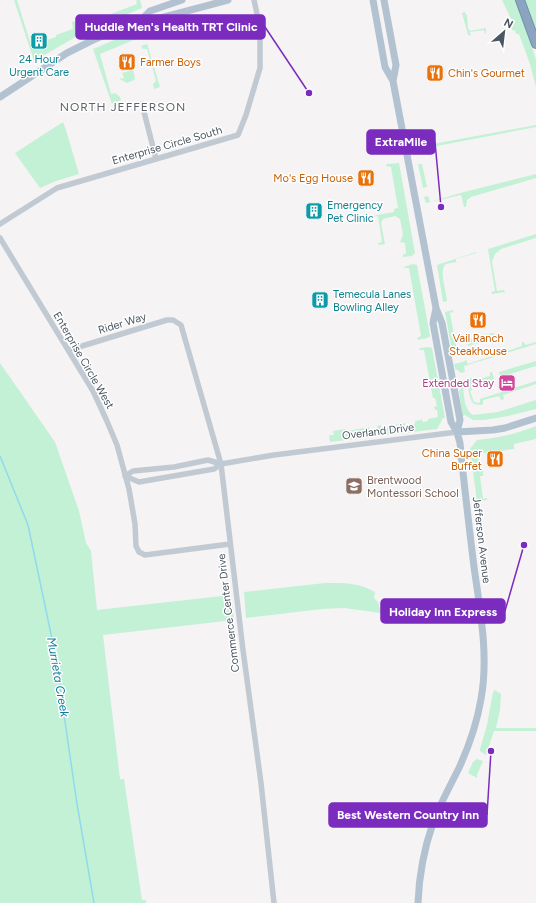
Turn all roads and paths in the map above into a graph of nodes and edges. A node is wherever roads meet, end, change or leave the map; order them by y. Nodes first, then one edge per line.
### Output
1 (182, 0) edge
2 (228, 0) edge
3 (254, 0) edge
4 (373, 0) edge
5 (384, 0) edge
6 (520, 0) edge
7 (142, 19) junction
8 (377, 23) junction
9 (536, 44) edge
10 (393, 51) junction
11 (393, 81) junction
12 (0, 97) edge
13 (142, 104) dead end
14 (156, 159) junction
15 (0, 224) edge
16 (0, 238) edge
17 (181, 324) joint
18 (69, 350) junction
19 (536, 418) edge
20 (457, 432) junction
21 (221, 464) junction
22 (125, 476) junction
23 (230, 544) junction
24 (274, 903) edge
25 (418, 903) edge

1 - 7 main road
2 - 7 main road
3 - 14 street, Enterprise Circle South
4 - 8 main road, Jefferson Avenue
5 - 10 main road, Jefferson Avenue
6 - 9 highway
7 - 12 main road
8 - 10 main road
8 - 11 main road, Jefferson Avenue
10 - 11 main road, Jefferson Avenue
11 - 20 main road, Jefferson Avenue
13 - 14 street
14 - 15 street, Enterprise Circle South
16 - 18 street, Enterprise Circle West
17 - 18 street, Rider Way
17 - 21 street, Commerce Center Drive
18 - 22 street, Enterprise Circle West
19 - 20 main road, Overland Drive
20 - 21 street, Overland Drive
20 - 25 main road, Jefferson Avenue
21 - 22 street, Overland Drive
21 - 22 street, Overland Drive
21 - 23 street, Commerce Center Drive
22 - 23 street, Enterprise Circle West
23 - 24 street, Commerce Center Drive

